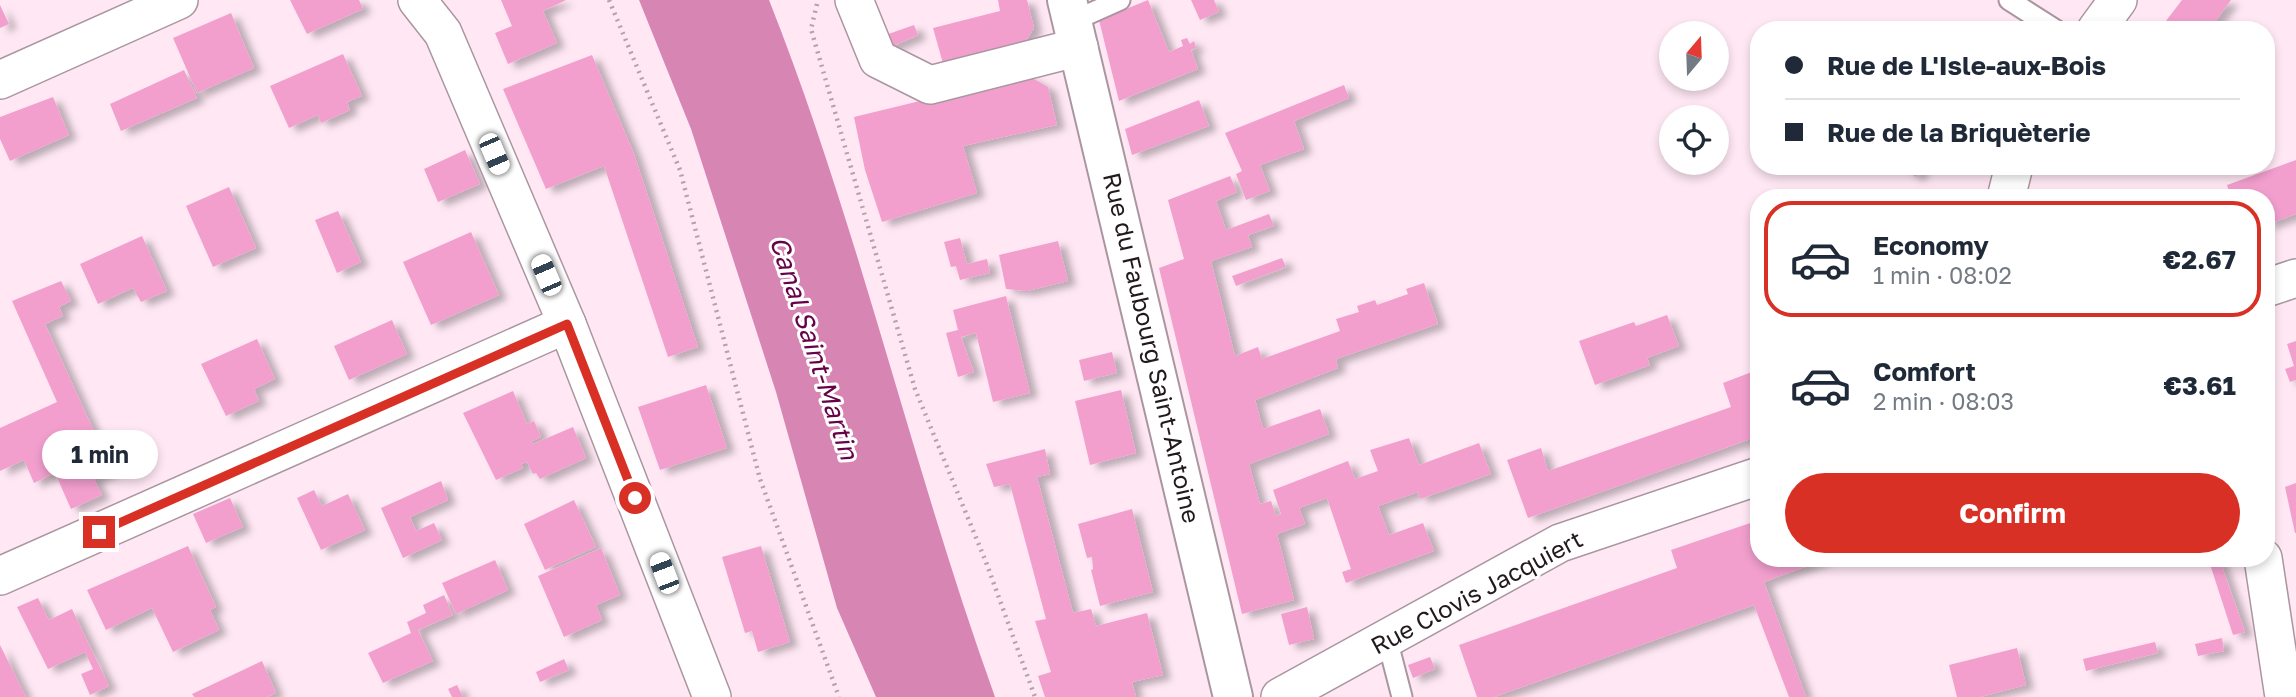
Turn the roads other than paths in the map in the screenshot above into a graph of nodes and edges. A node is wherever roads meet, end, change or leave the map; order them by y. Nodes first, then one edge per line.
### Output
1 (179, 0) edge
2 (416, 0) edge
3 (854, 0) edge
4 (1120, 0) edge
5 (2009, 0) edge
6 (2118, 0) edge
7 (2042, 21) edge
8 (2103, 21) edge
9 (1073, 23) edge
10 (0, 80) edge
11 (2296, 278) edge
12 (2275, 285) edge
13 (567, 324) junction
14 (1750, 479) edge
15 (2264, 567) edge
16 (0, 576) edge
17 (1387, 639) junction
18 (712, 697) edge
19 (1233, 697) edge
20 (1280, 697) edge
21 (1402, 697) edge
22 (2284, 697) edge

1 - 10 street
2 - 13 street
3 - 9 street
4 - 9 lane
5 - 7 lane
6 - 8 street
9 - 19 street, Rue du Faubourg Saint-Antoine
11 - 12 street
13 - 16 street
13 - 18 street
14 - 17 street, Rue Clovis Jacquiert
15 - 22 street
17 - 20 street, Rue Clovis Jacquiert
17 - 21 lane

